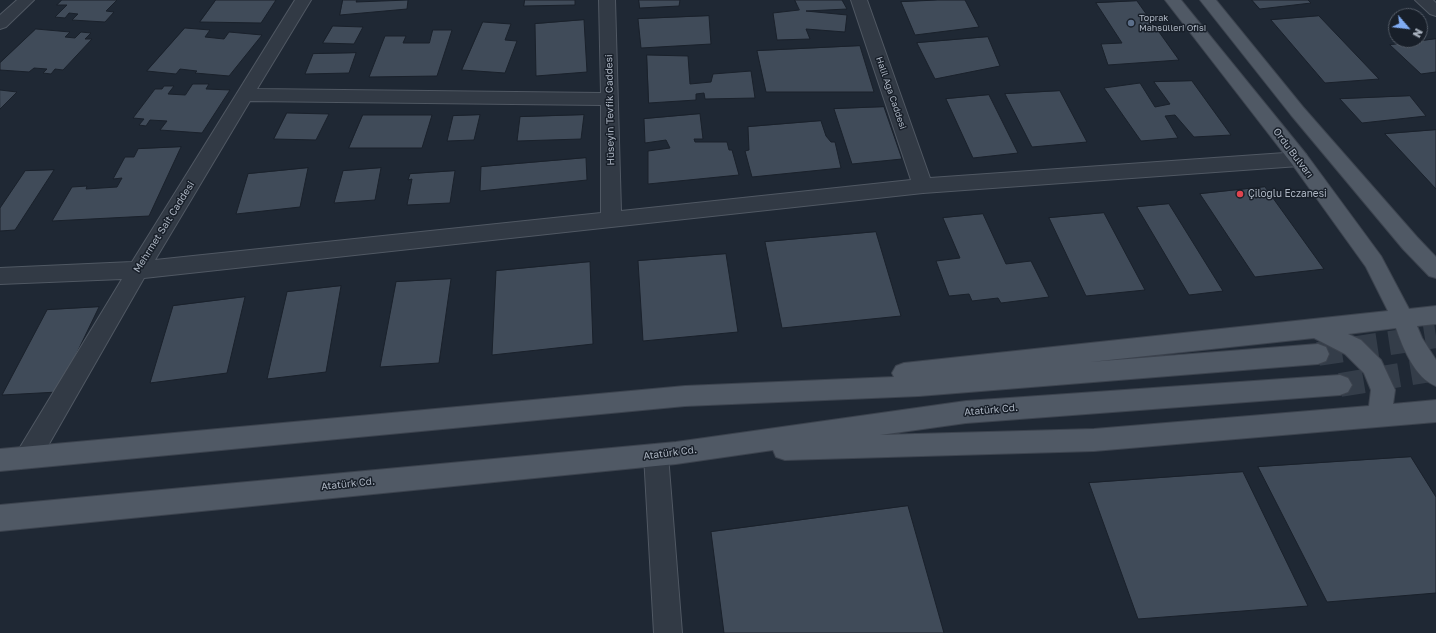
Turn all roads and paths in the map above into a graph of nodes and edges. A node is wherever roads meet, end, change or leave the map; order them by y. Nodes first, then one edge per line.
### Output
1 (26, 0) edge
2 (303, 0) edge
3 (608, 0) edge
4 (859, 0) edge
5 (1173, 0) edge
6 (1208, 0) edge
7 (1423, 0) edge
8 (1436, 11) edge
9 (0, 24) edge
10 (246, 95) junction
11 (610, 99) junction
12 (1299, 160) junction
13 (923, 186) junction
14 (611, 220) junction
15 (138, 270) junction
16 (1436, 270) edge
17 (0, 276) edge
18 (1436, 315) edge
19 (1404, 320) junction
20 (1318, 329) junction
21 (1318, 354) tunnel mouth
22 (1436, 376) edge
23 (1340, 385) tunnel mouth
24 (685, 396) junction
25 (1436, 411) edge
26 (1380, 416) junction
27 (666, 454) junction
28 (28, 457) junction
29 (0, 460) edge
30 (0, 518) edge
31 (668, 633) edge

1 - 9 street
2 - 10 street, Mehrmet Sait Caddesi
3 - 11 street, Hüseyin Tevfik Caddesi
4 - 13 street, Halil Aga Caddesi
5 - 12 main road, Ordu Bulvarı
6 - 16 main road
7 - 8 street
10 - 11 street
10 - 15 street, Mehrmet Sait Caddesi
11 - 14 street, Hüseyin Tevfik Caddesi
12 - 13 street
12 - 19 main road, Ordu Bulvarı
13 - 14 street
14 - 15 street
15 - 17 street
15 - 28 street, Mehrmet Sait Caddesi
18 - 19 main road
19 - 20 main road
19 - 22 main road, Ordu Bulvarı
20 - 24 main road
20 - 26 main road
21 - 24 main road
23 - 27 main road, Atatürk Cd.
24 - 28 main road
25 - 26 main road
26 - 27 main road
27 - 30 main road, Atatürk Cd.
27 - 31 street
28 - 29 main road

